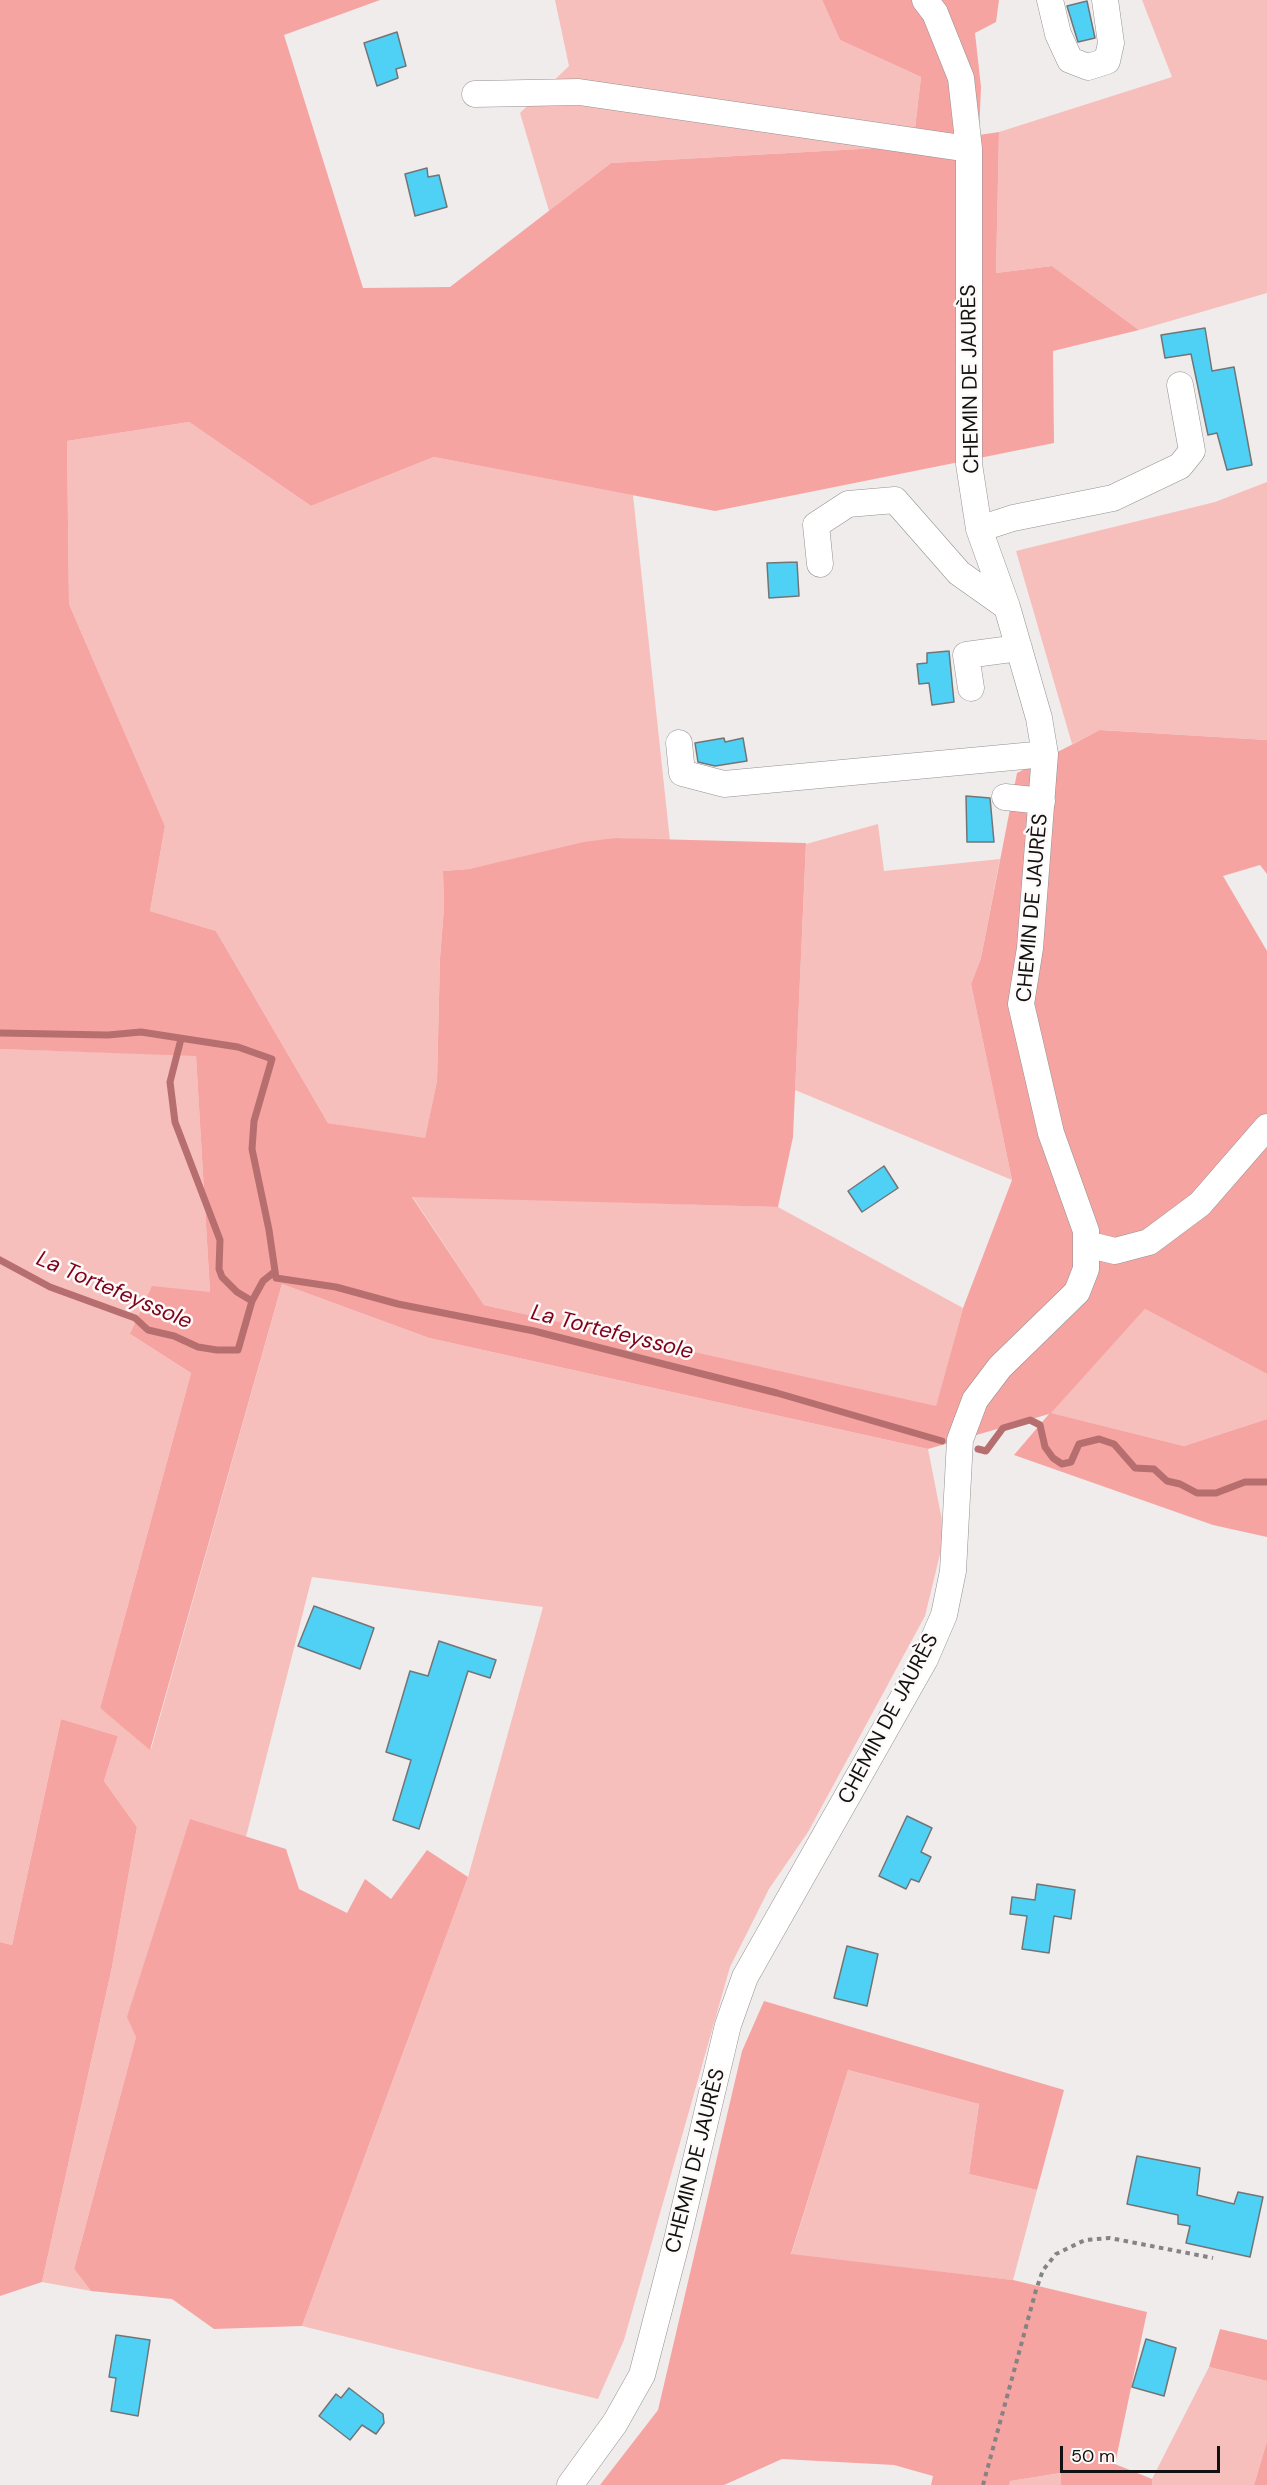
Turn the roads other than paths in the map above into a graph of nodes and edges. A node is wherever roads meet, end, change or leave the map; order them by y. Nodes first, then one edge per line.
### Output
1 (925, 0) edge
2 (1050, 0) edge
3 (1105, 0) edge
4 (475, 94) dead end
5 (969, 149) junction
6 (1180, 385) dead end
7 (979, 528) junction
8 (820, 564) dead end
9 (1007, 606) junction
10 (1019, 648) junction
11 (971, 688) dead end
12 (680, 743) dead end
13 (1045, 754) junction
14 (1005, 797) dead end
15 (1042, 801) junction
16 (1267, 1127) edge
17 (1086, 1244) junction
18 (570, 2485) edge

1 - 5 street, CHEMIN DE JAURÈS
2 - 3 street
4 - 5 street
5 - 7 street, CHEMIN DE JAURÈS
6 - 7 street
7 - 9 street, CHEMIN DE JAURÈS
8 - 9 street
9 - 10 street, CHEMIN DE JAURÈS
10 - 11 street
10 - 13 street, CHEMIN DE JAURÈS
12 - 13 street
13 - 15 street, CHEMIN DE JAURÈS
14 - 15 street
15 - 17 street, CHEMIN DE JAURÈS
16 - 17 street
17 - 18 street, CHEMIN DE JAURÈS

